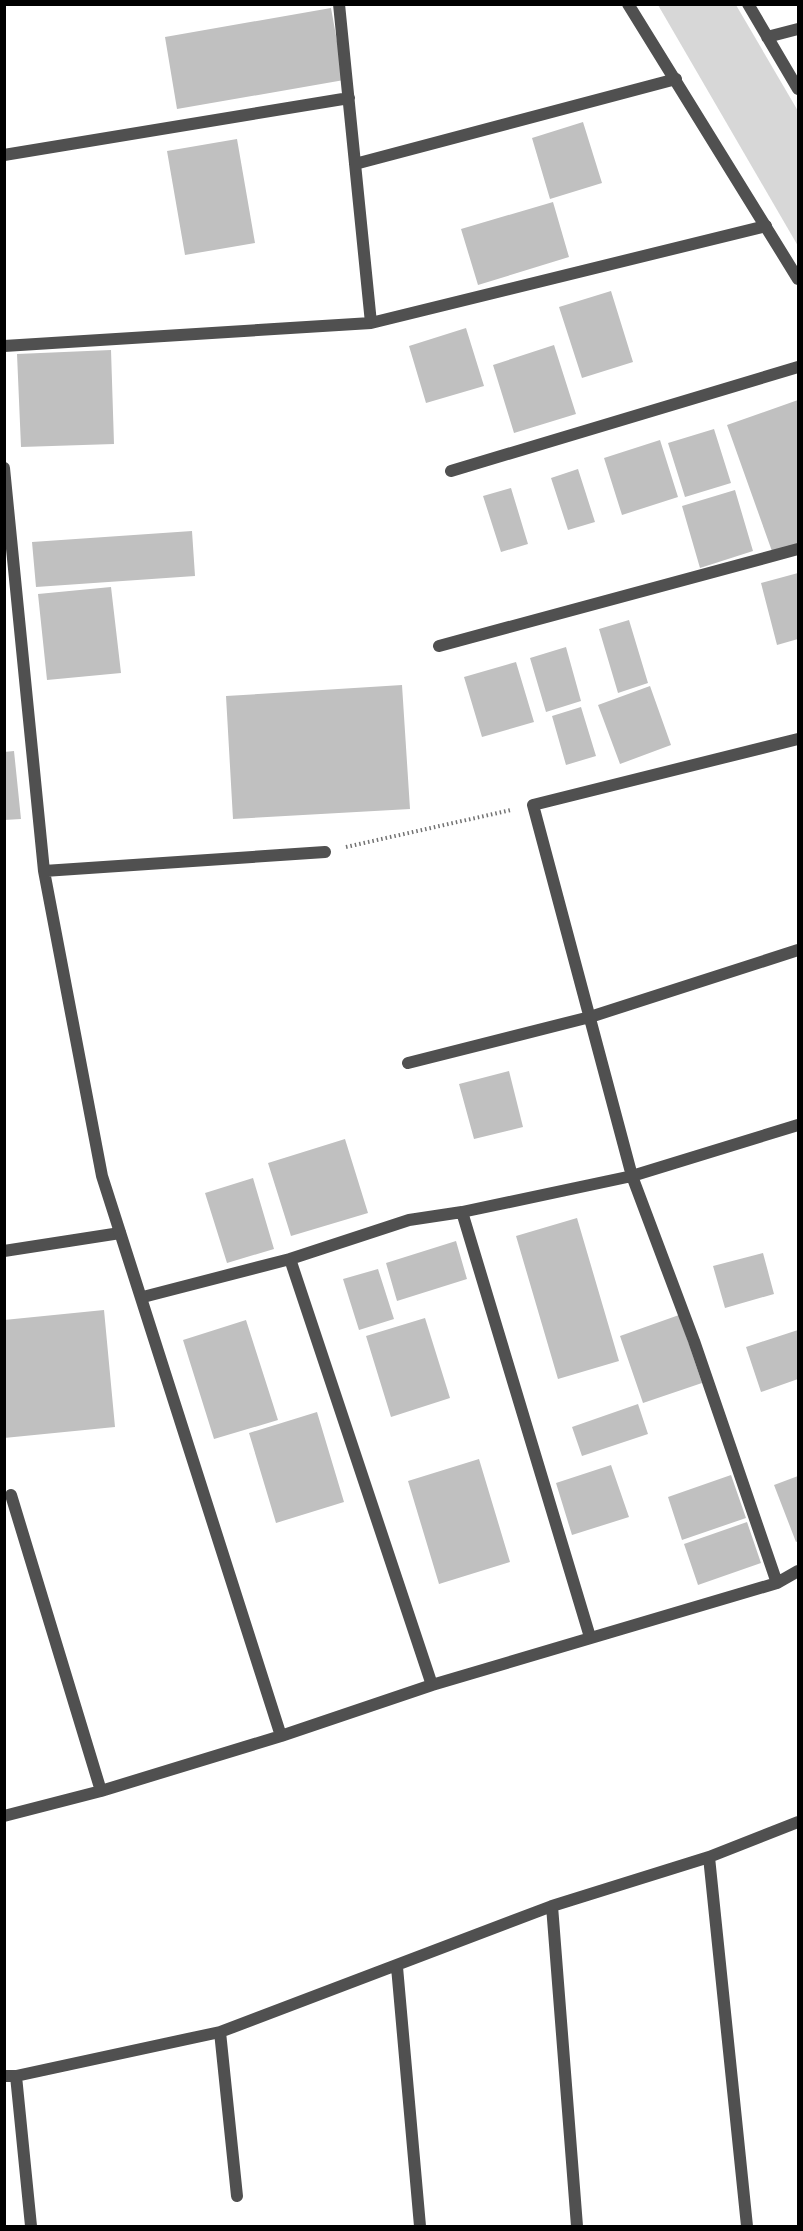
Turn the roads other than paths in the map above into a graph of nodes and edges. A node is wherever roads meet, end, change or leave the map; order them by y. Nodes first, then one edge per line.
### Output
1 (339, 4) edge
2 (628, 4) edge
3 (748, 4) edge
4 (798, 29) edge
5 (767, 37) junction
6 (675, 79) junction
7 (798, 89) edge
8 (349, 98) junction
9 (4, 155) edge
10 (355, 164) junction
11 (766, 226) junction
12 (798, 279) edge
13 (371, 323) junction
14 (4, 346) edge
15 (798, 367) edge
16 (4, 468) edge
17 (452, 471) dead end
18 (798, 549) edge
19 (439, 646) dead end
20 (798, 739) edge
21 (325, 852) road end
22 (44, 871) junction
23 (798, 950) edge
24 (590, 1017) junction
25 (408, 1063) dead end
26 (798, 1125) edge
27 (632, 1176) junction
28 (462, 1212) junction
29 (120, 1233) junction
30 (4, 1251) edge
31 (290, 1259) junction
32 (143, 1297) junction
33 (11, 1496) dead end
34 (798, 1571) edge
35 (777, 1583) junction
36 (590, 1637) junction
37 (432, 1685) junction
38 (281, 1736) junction
39 (101, 1791) junction
40 (4, 1816) edge
41 (798, 1822) edge
42 (709, 1857) junction
43 (552, 1906) junction
44 (397, 1967) junction
45 (219, 2032) junction
46 (10, 2076) edge
47 (237, 2196) dead end
48 (31, 2226) edge
49 (420, 2226) edge
50 (577, 2226) edge
51 (747, 2226) edge

1 - 8 street
2 - 6 street
3 - 5 street
4 - 5 street
5 - 7 street
6 - 10 street
6 - 11 street
8 - 9 street
8 - 10 street
10 - 13 street
11 - 12 street
11 - 13 street
13 - 14 street
15 - 17 street
16 - 22 street
18 - 19 street
20 - 24 street
21 - 22 street
22 - 29 street
23 - 24 street
24 - 25 street
24 - 27 street
26 - 27 street
27 - 28 street
27 - 35 street
28 - 31 street
28 - 36 street
29 - 30 street
29 - 32 street
31 - 32 street
31 - 37 street
32 - 38 street
33 - 39 street
34 - 35 street
35 - 36 street
36 - 37 street
37 - 38 street
38 - 39 street
39 - 40 street
41 - 42 street
42 - 43 street
42 - 51 street
43 - 44 street
43 - 50 street
44 - 45 street
44 - 49 street
45 - 46 street
45 - 47 street
46 - 48 street

